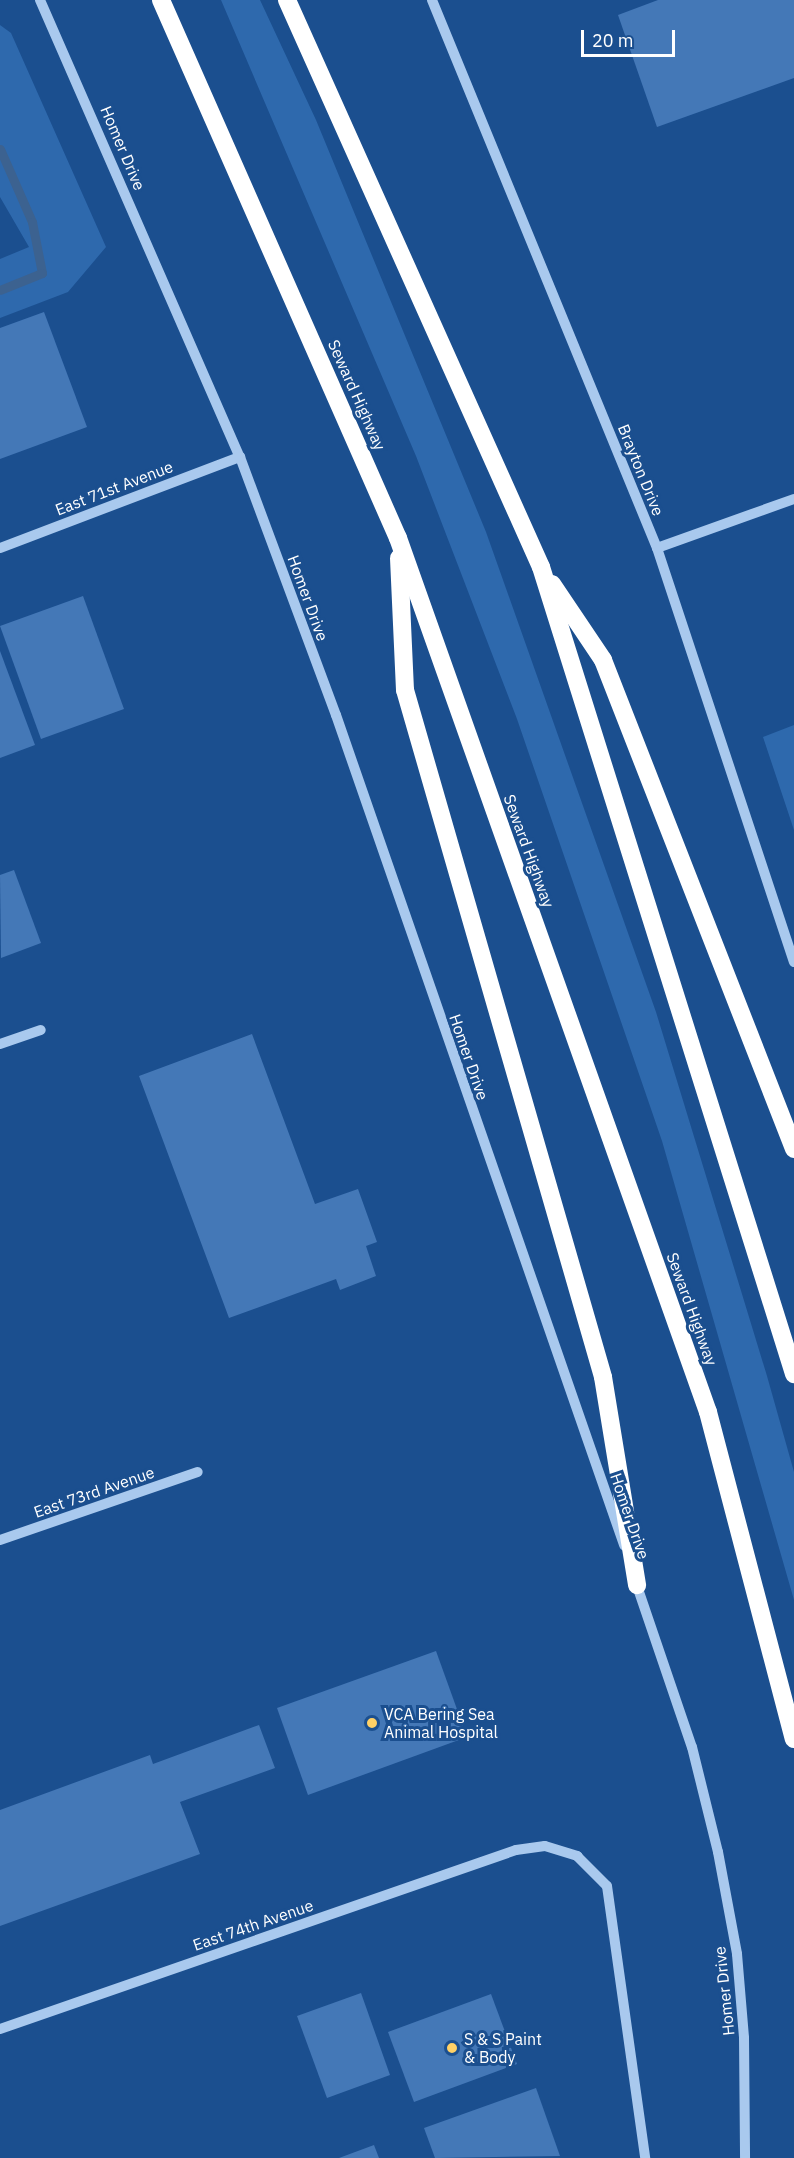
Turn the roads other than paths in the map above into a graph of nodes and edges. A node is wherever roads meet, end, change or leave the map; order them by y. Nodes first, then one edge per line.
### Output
1 (40, 0) edge
2 (161, 0) edge
3 (287, 0) edge
4 (432, 0) edge
5 (240, 457) junction
6 (794, 499) edge
7 (398, 538) junction
8 (0, 548) edge
9 (657, 548) junction
10 (541, 567) junction
11 (794, 962) edge
12 (41, 1030) dead end
13 (0, 1044) edge
14 (794, 1149) edge
15 (794, 1374) edge
16 (198, 1472) dead end
17 (0, 1540) edge
18 (637, 1585) junction
19 (794, 1739) edge
20 (0, 2028) edge
21 (645, 2158) edge
22 (745, 2158) edge

1 - 5 street, Homer Drive
2 - 7 highway, Seward Highway
3 - 10 highway
4 - 9 street, Brayton Drive
5 - 8 street, East 71st Avenue
5 - 18 street, Homer Drive
6 - 9 street
7 - 18 highway
7 - 19 highway, Seward Highway
9 - 11 street, Brayton Drive
10 - 14 highway
10 - 15 highway
12 - 13 street
16 - 17 street, East 73rd Avenue
18 - 22 street, Homer Drive
20 - 21 street, East 74th Avenue

